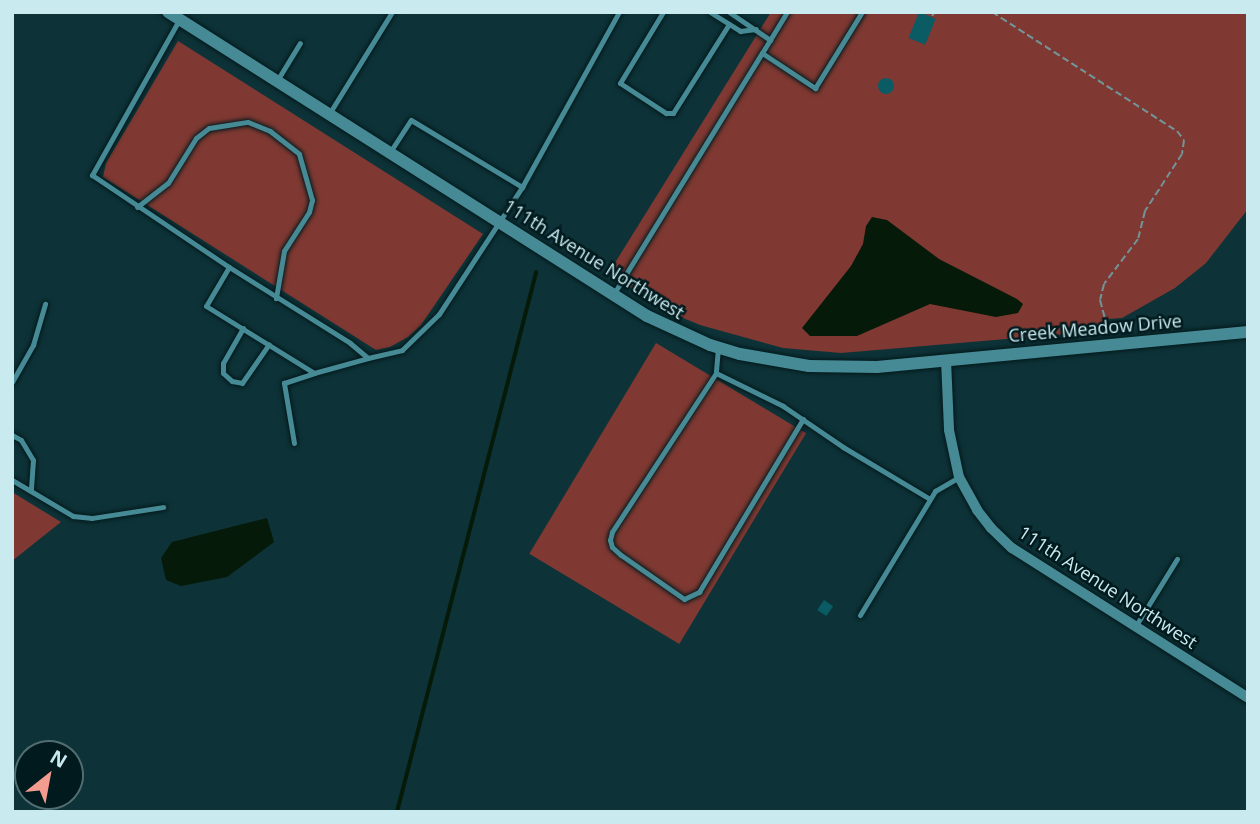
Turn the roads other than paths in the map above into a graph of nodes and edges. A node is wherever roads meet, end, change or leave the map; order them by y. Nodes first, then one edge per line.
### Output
1 (392, 12) edge
2 (619, 12) edge
3 (663, 12) edge
4 (710, 12) edge
5 (729, 12) edge
6 (787, 12) edge
7 (862, 12) edge
8 (173, 16) edge
9 (729, 24) junction
10 (756, 29) junction
11 (770, 40) junction
12 (300, 43) dead end
13 (762, 53) junction
14 (277, 81) junction
15 (328, 114) junction
16 (390, 152) junction
17 (522, 187) junction
18 (137, 207) junction
19 (498, 220) junction
20 (229, 267) junction
21 (613, 295) junction
22 (276, 298) junction
23 (45, 304) dead end
24 (243, 328) junction
25 (1248, 332) edge
26 (269, 344) junction
27 (718, 347) junction
28 (368, 358) junction
29 (946, 360) junction
30 (314, 373) junction
31 (716, 373) junction
32 (12, 382) edge
33 (803, 419) junction
34 (12, 435) edge
35 (294, 443) dead end
36 (958, 477) junction
37 (12, 480) edge
38 (31, 491) junction
39 (930, 499) junction
40 (163, 507) dead end
41 (1177, 559) dead end
42 (860, 615) dead end
43 (1135, 626) junction
44 (1248, 698) edge

1 - 15 lane
2 - 17 lane
3 - 9 lane
4 - 9 lane
5 - 10 lane
6 - 11 lane
7 - 13 lane
8 - 14 street, 111th Avenue Northwest
8 - 18 lane
9 - 10 lane
10 - 11 lane
11 - 13 lane
12 - 14 lane
13 - 21 lane
14 - 15 street, 111th Avenue Northwest
15 - 16 street, 111th Avenue Northwest
16 - 17 lane
16 - 19 street, 111th Avenue Northwest
17 - 19 lane
18 - 20 lane
18 - 22 lane
19 - 21 street, 111th Avenue Northwest
19 - 28 lane
20 - 22 lane
20 - 24 lane
21 - 27 street, 111th Avenue Northwest
22 - 28 lane
23 - 32 lane
24 - 26 lane
24 - 26 lane
25 - 29 street, Creek Meadow Drive
26 - 30 lane
27 - 29 street, 111th Avenue Northwest
27 - 31 lane
28 - 30 lane
29 - 36 street, 111th Avenue Northwest
30 - 35 lane
31 - 33 lane
31 - 33 lane
33 - 39 lane
34 - 38 lane
36 - 39 lane
36 - 43 street, 111th Avenue Northwest
37 - 38 lane
38 - 40 lane
39 - 42 lane
41 - 43 lane
43 - 44 street, 111th Avenue Northwest

